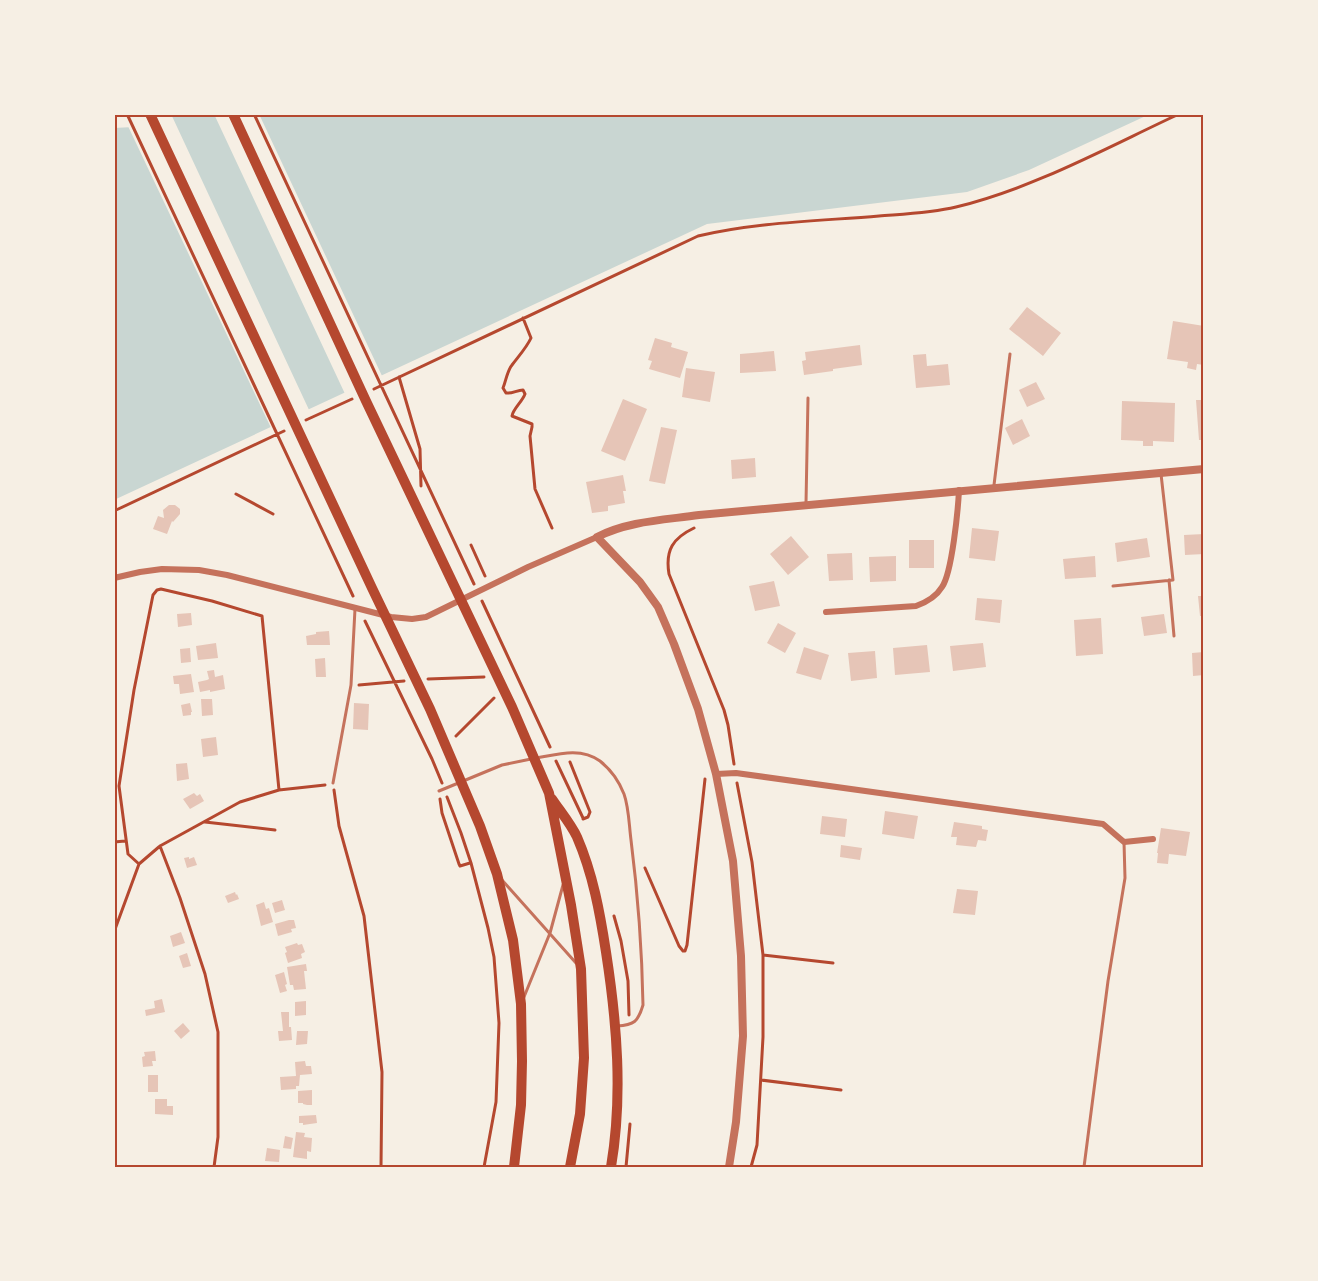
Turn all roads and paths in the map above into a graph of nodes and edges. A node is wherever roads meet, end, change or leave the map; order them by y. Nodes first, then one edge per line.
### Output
1 (127, 114) edge
2 (150, 114) edge
3 (232, 114) edge
4 (254, 114) edge
5 (1179, 114) edge
6 (524, 318) junction
7 (1010, 354) dead end
8 (399, 377) junction
9 (368, 392) dead end
10 (357, 396) dead end
11 (808, 398) dead end
12 (304, 421) dead end
13 (283, 431) dead end
14 (1204, 469) edge
15 (1161, 472) junction
16 (993, 487) junction
17 (959, 490) junction
18 (421, 492) dead end
19 (236, 494) dead end
20 (806, 505) junction
21 (114, 511) edge
22 (273, 514) dead end
23 (552, 528) dead end
24 (593, 538) junction
25 (471, 545) dead end
26 (114, 578) edge
27 (1169, 580) junction
28 (474, 584) dead end
29 (489, 586) junction
30 (1113, 586) dead end
31 (479, 595) dead end
32 (356, 606) junction
33 (826, 612) dead end
34 (361, 613) dead end
35 (1174, 636) dead end
36 (566, 752) junction
37 (716, 774) junction
38 (333, 783) junction
39 (568, 786) dead end
40 (279, 790) junction
41 (439, 791) dead end
42 (549, 794) junction
43 (442, 813) dead end
44 (583, 819) dead end
45 (203, 822) junction
46 (275, 830) dead end
47 (1153, 839) dead end
48 (125, 841) junction
49 (114, 842) edge
50 (1125, 842) junction
51 (160, 846) junction
52 (471, 862) junction
53 (634, 862) junction
54 (139, 864) junction
55 (497, 874) junction
56 (565, 874) junction
57 (114, 932) edge
58 (550, 933) junction
59 (763, 955) dead end
60 (833, 963) dead end
61 (581, 969) junction
62 (520, 1004) junction
63 (615, 1026) junction
64 (761, 1080) dead end
65 (841, 1090) dead end
66 (214, 1167) edge
67 (381, 1167) edge
68 (484, 1167) edge
69 (514, 1167) edge
70 (570, 1167) edge
71 (611, 1167) edge
72 (729, 1167) edge
73 (1084, 1167) edge

1 - 32 path
2 - 55 highway
3 - 42 highway
4 - 28 path
5 - 6 path
6 - 8 path
6 - 23 path
7 - 16 lane
8 - 9 path
8 - 18 path
10 - 12 path
11 - 20 lane
13 - 21 path
14 - 15 street
15 - 16 street
15 - 27 lane
16 - 17 street
17 - 20 street
17 - 33 street
19 - 22 path
20 - 24 street
24 - 29 street
24 - 37 street
25 - 29 path
26 - 32 street
27 - 30 lane
27 - 35 lane
29 - 32 street
31 - 39 path
32 - 38 lane
34 - 52 path
36 - 41 lane
36 - 44 path
36 - 53 lane
37 - 50 street
37 - 53 path
37 - 72 street
38 - 40 path
38 - 67 path
40 - 45 path
40 - 48 path
42 - 56 highway
42 - 63 highway
43 - 52 path
45 - 46 path
45 - 51 path
47 - 50 street
48 - 49 path
48 - 54 path
50 - 73 lane
51 - 54 path
51 - 66 path
52 - 68 path
53 - 63 lane
54 - 57 path
55 - 58 lane
55 - 62 highway
56 - 58 lane
56 - 61 highway
58 - 61 lane
58 - 62 lane
59 - 60 path
61 - 70 highway
62 - 69 highway
63 - 71 highway
64 - 65 path

